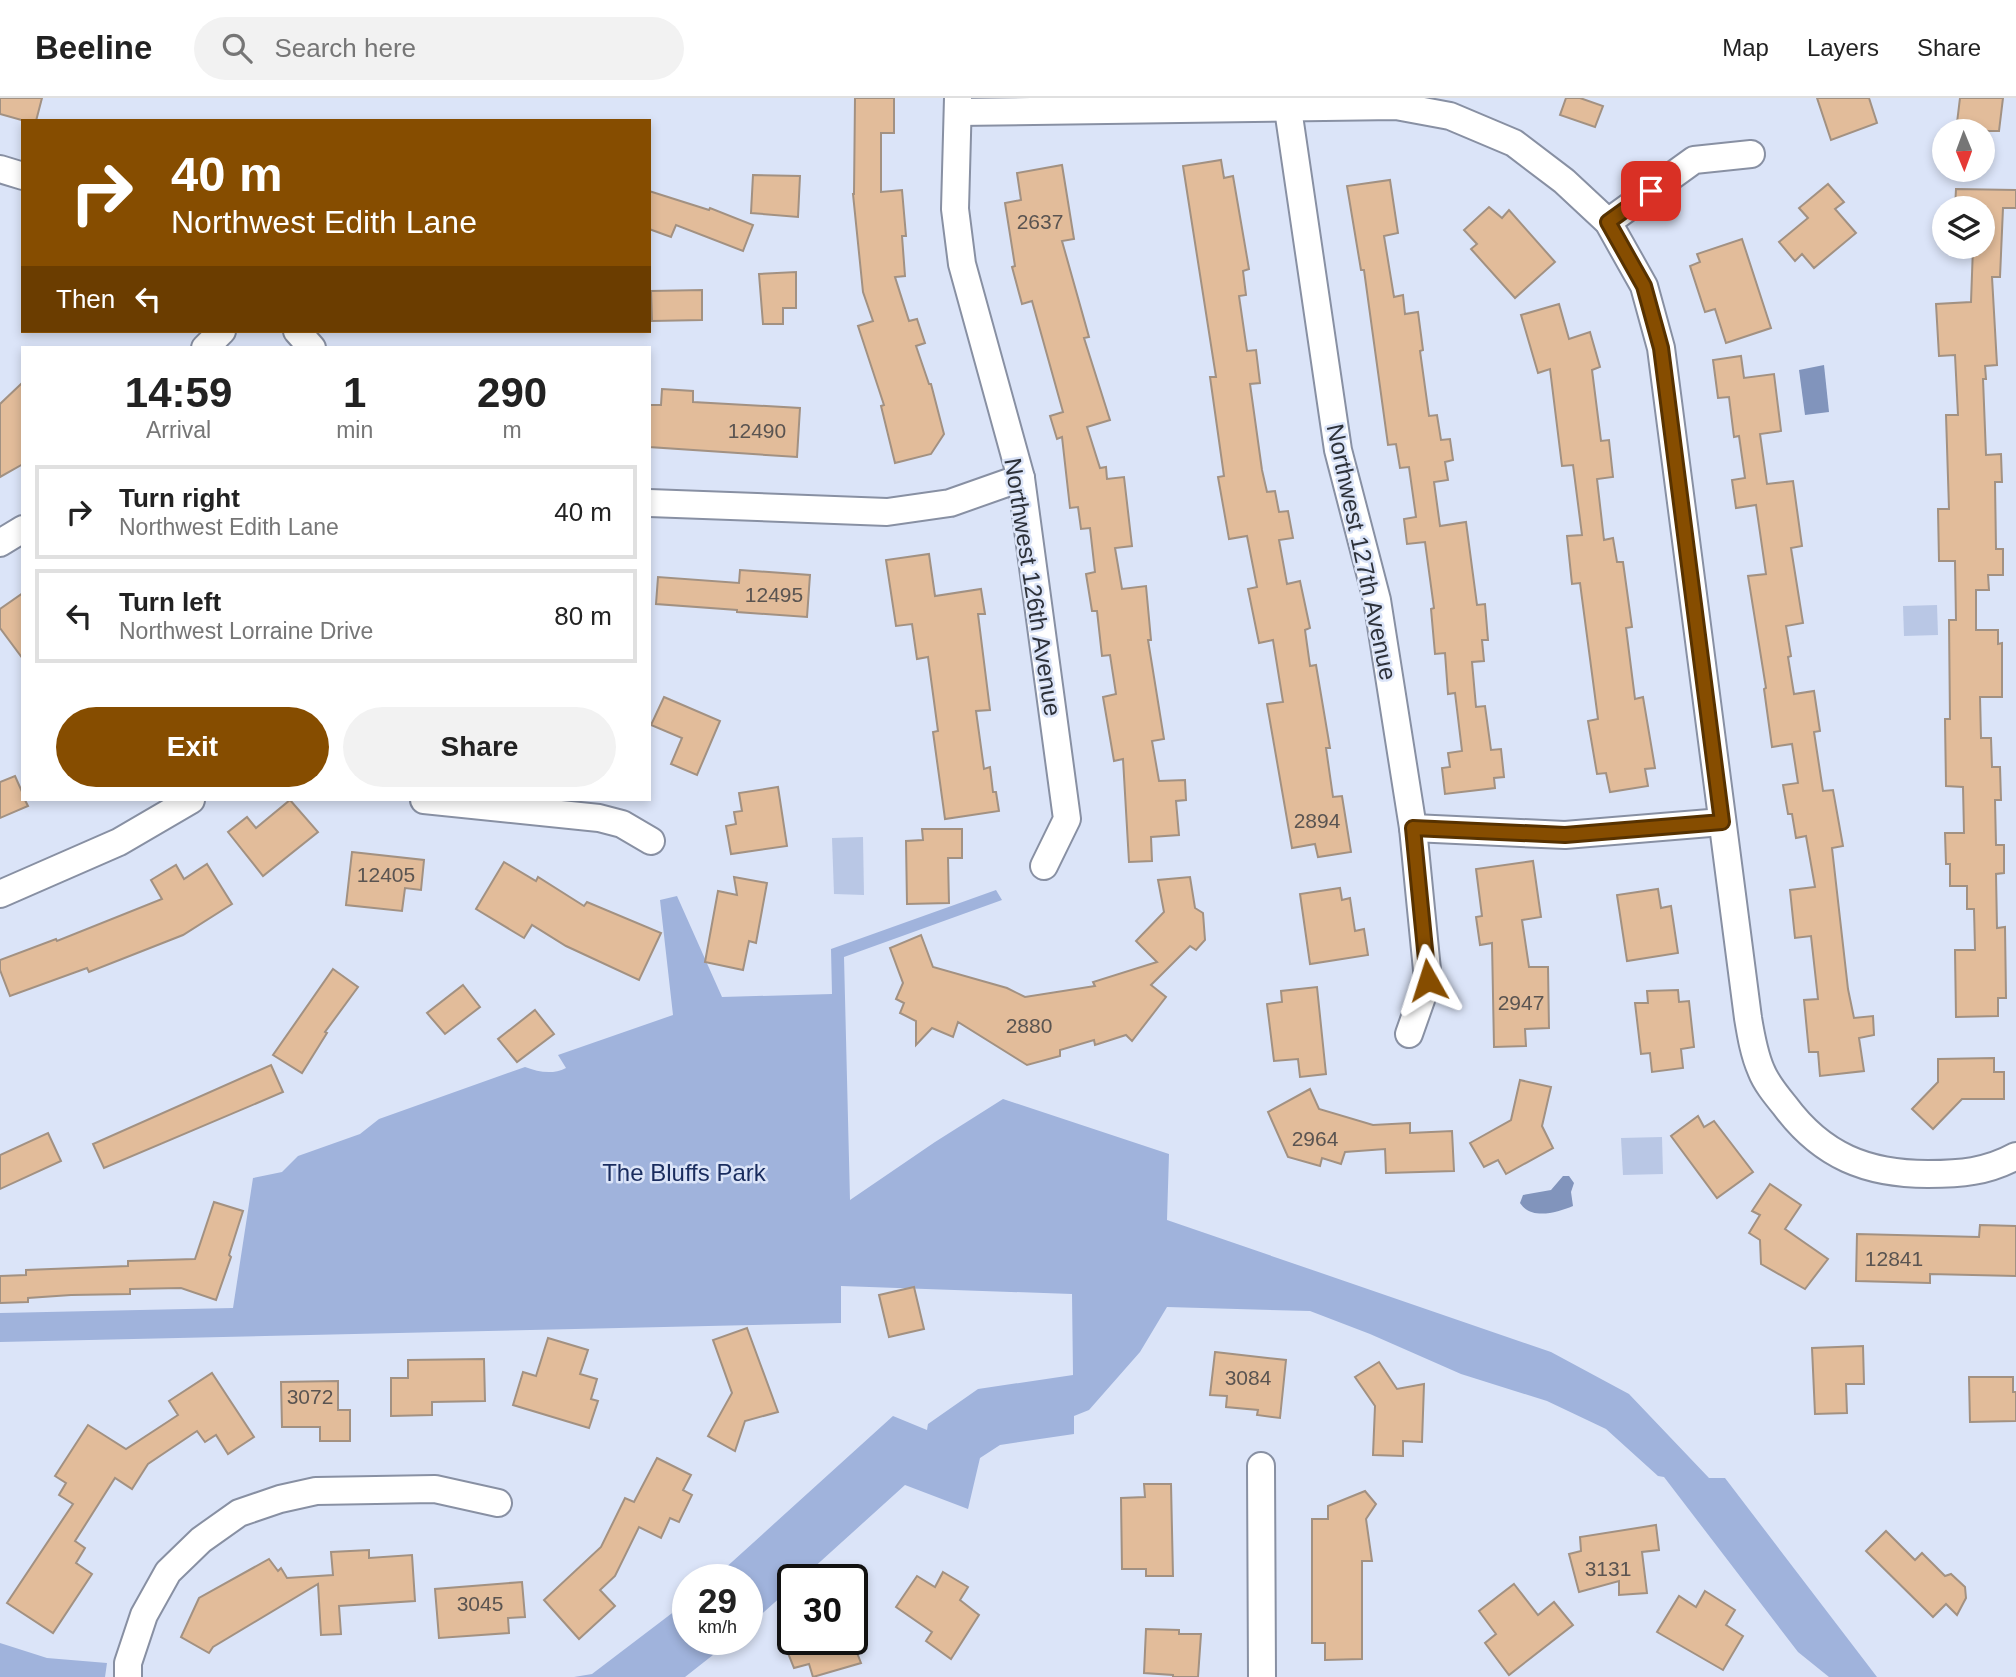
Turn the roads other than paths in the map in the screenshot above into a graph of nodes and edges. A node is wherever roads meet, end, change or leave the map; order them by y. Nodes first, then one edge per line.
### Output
1 (958, 105) edge
2 (1288, 109) junction
3 (1751, 154) dead end
4 (0, 169) edge
5 (21, 175) edge
6 (1608, 222) junction
7 (220, 333) edge
8 (207, 346) edge
9 (1021, 478) junction
10 (651, 503) edge
11 (21, 530) edge
12 (0, 544) edge
13 (189, 801) edge
14 (434, 801) edge
15 (1722, 822) junction
16 (1413, 828) junction
17 (651, 841) dead end
18 (1044, 866) dead end
19 (0, 894) edge
20 (1409, 1034) dead end
21 (2016, 1156) edge
22 (1261, 1466) dead end
23 (498, 1503) dead end
24 (128, 1677) edge
25 (1262, 1677) edge

1 - 2 street
1 - 9 street, Northwest 126th Avenue
2 - 6 street
2 - 16 street, Northwest 127th Avenue
3 - 6 street
4 - 5 street
6 - 15 street
7 - 8 street
9 - 10 street
9 - 18 street, Northwest 126th Avenue
11 - 12 street
13 - 19 street
14 - 17 street
15 - 16 street
15 - 21 street
16 - 20 street, Northwest 127th Avenue
22 - 25 street
23 - 24 street

